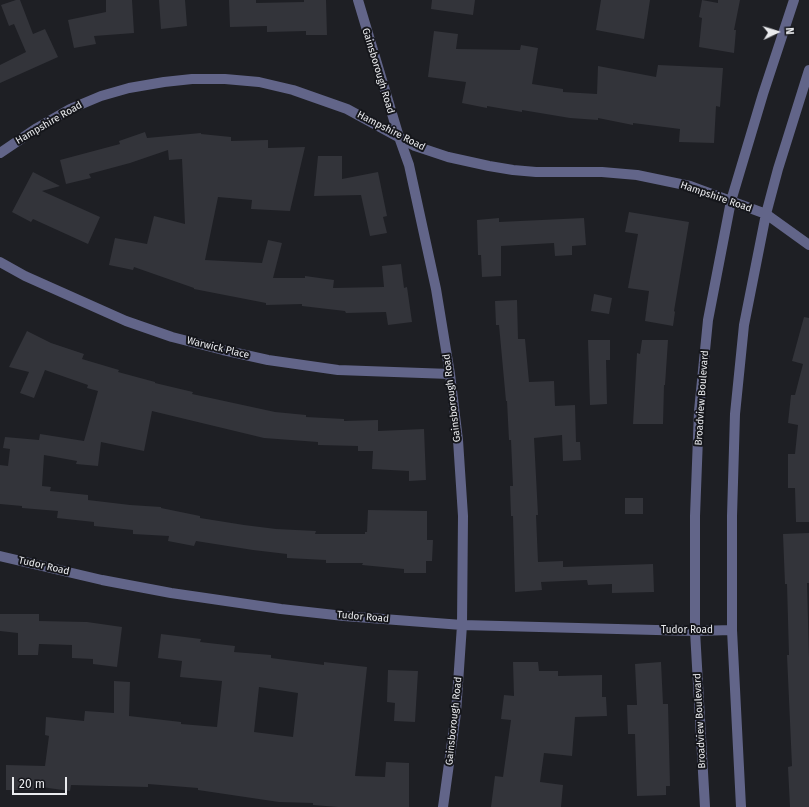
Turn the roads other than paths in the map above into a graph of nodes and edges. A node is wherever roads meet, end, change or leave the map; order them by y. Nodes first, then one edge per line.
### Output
1 (358, 0) edge
2 (794, 0) edge
3 (809, 70) edge
4 (399, 137) junction
5 (0, 154) edge
6 (730, 201) junction
7 (766, 214) junction
8 (809, 245) edge
9 (0, 262) edge
10 (450, 374) junction
11 (0, 556) edge
12 (462, 625) junction
13 (732, 630) junction
14 (695, 631) junction
15 (443, 807) edge
16 (705, 807) edge
17 (742, 807) edge

1 - 4 street, Gainsborough Road
2 - 6 street, Broadview Boulevard
3 - 7 street
4 - 5 street, Hampshire Road
4 - 6 street, Hampshire Road
4 - 10 street, Gainsborough Road
6 - 7 street, Hampshire Road
6 - 14 street, Broadview Boulevard
7 - 8 street, Hampshire Road
7 - 13 street
9 - 10 street, Warwick Place
10 - 12 street, Gainsborough Road
11 - 12 street, Tudor Road
12 - 14 street, Tudor Road
12 - 15 street, Gainsborough Road
13 - 14 street, Tudor Road
13 - 17 street
14 - 16 street, Broadview Boulevard

